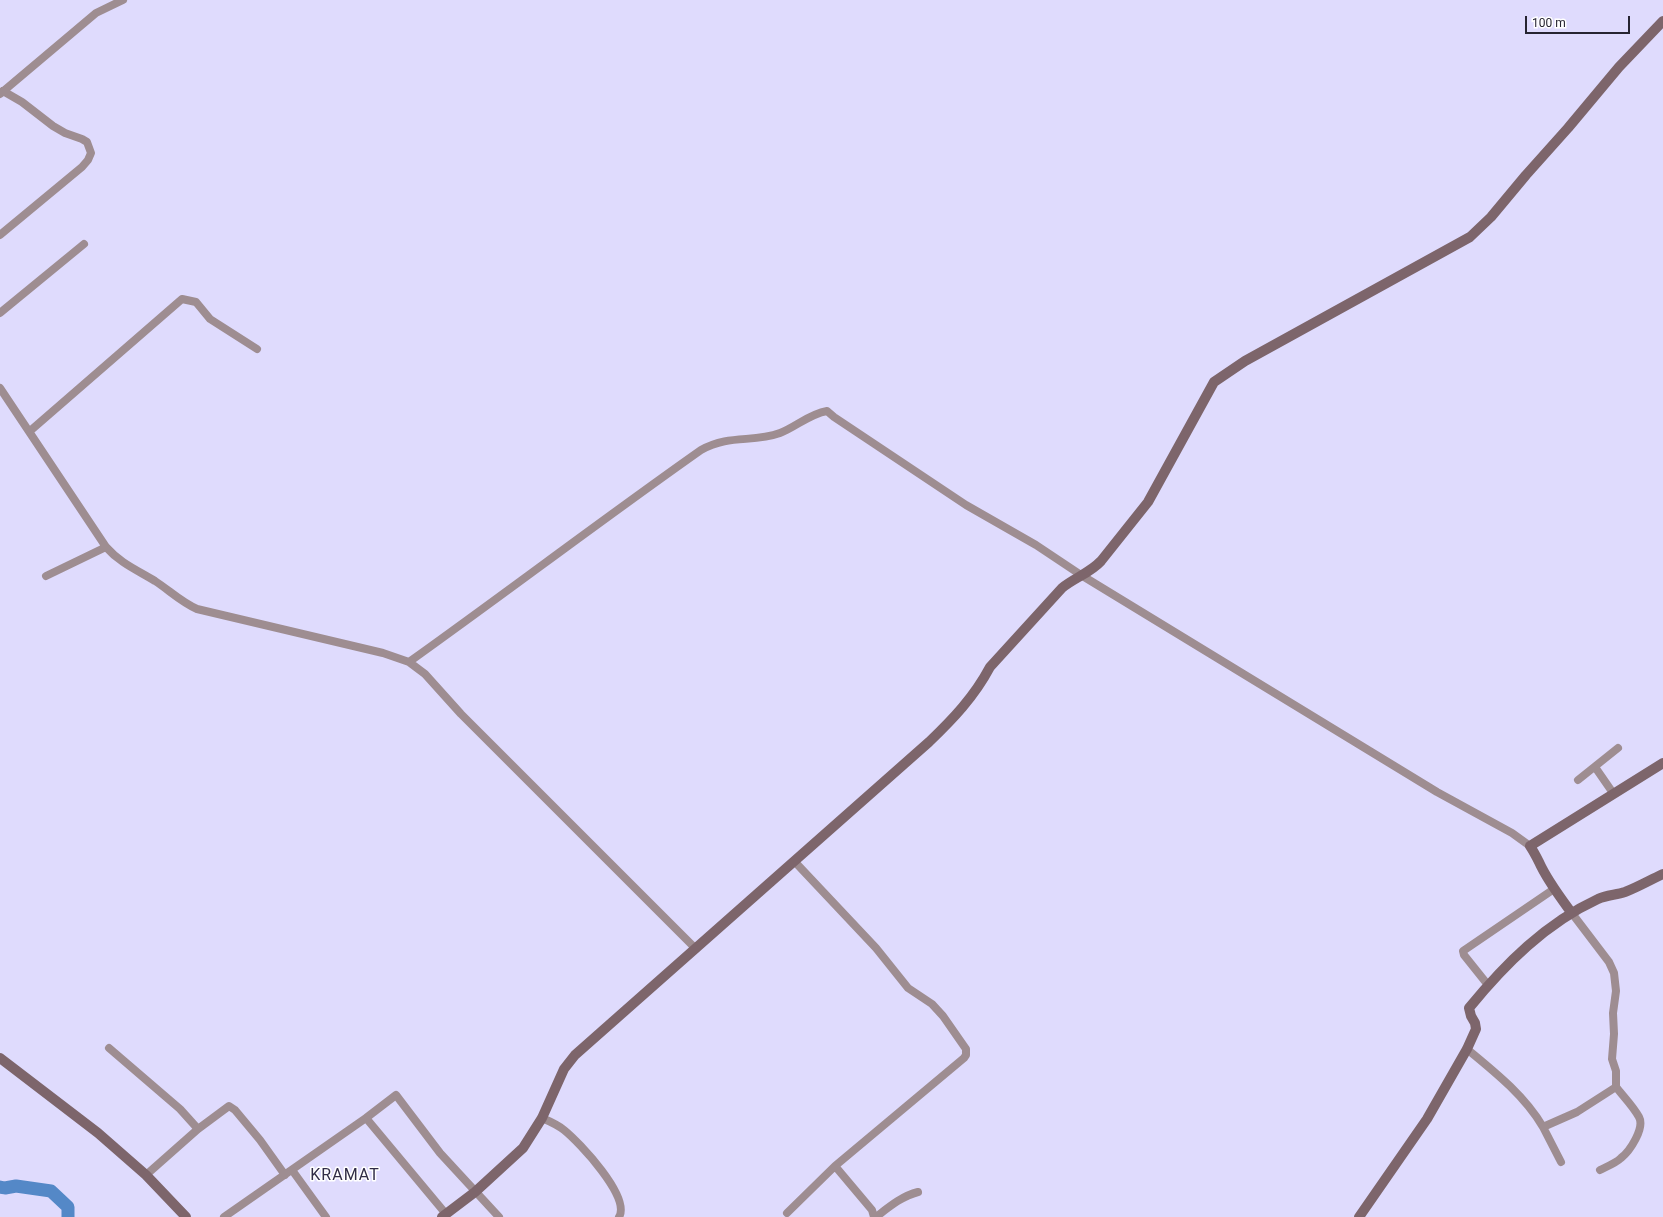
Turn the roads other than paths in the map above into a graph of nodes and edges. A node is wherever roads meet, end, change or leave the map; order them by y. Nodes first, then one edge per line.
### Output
1 (123, 0) edge
2 (1663, 21) edge
3 (1, 92) edge
4 (0, 234) edge
5 (84, 244) dead end
6 (0, 313) edge
7 (257, 349) dead end
8 (0, 388) edge
9 (30, 431) junction
10 (106, 547) junction
11 (1081, 575) junction
12 (46, 576) dead end
13 (409, 662) junction
14 (1618, 748) dead end
15 (1663, 763) edge
16 (1595, 767) junction
17 (1578, 780) dead end
18 (1613, 793) junction
19 (1530, 846) junction
20 (795, 862) junction
21 (1663, 874) edge
22 (1554, 889) junction
23 (1572, 912) junction
24 (696, 949) junction
25 (1488, 985) junction
26 (109, 1048) dead end
27 (1467, 1049) junction
28 (0, 1058) edge
29 (1616, 1087) junction
30 (366, 1118) junction
31 (542, 1118) junction
32 (1543, 1127) junction
33 (198, 1129) junction
34 (1561, 1162) dead end
35 (835, 1166) junction
36 (1600, 1170) dead end
37 (289, 1172) junction
38 (146, 1175) junction
39 (475, 1192) junction
40 (918, 1192) dead end
41 (787, 1213) dead end
42 (444, 1215) edge
43 (186, 1217) edge
44 (224, 1217) edge
45 (326, 1217) edge
46 (499, 1217) edge
47 (619, 1217) edge
48 (875, 1217) edge
49 (1359, 1217) edge

1 - 3 street
2 - 11 street
3 - 4 street
5 - 6 street
7 - 9 street
8 - 9 street
9 - 10 street
10 - 12 street
10 - 13 street
11 - 13 street
11 - 19 street
11 - 20 street
13 - 24 street
14 - 16 street
15 - 18 street
16 - 17 street
16 - 18 street
18 - 19 street
19 - 22 street
20 - 24 street
20 - 35 street
21 - 23 street
22 - 23 street
22 - 25 street
23 - 25 street
23 - 29 street
24 - 31 street
25 - 27 street
26 - 33 street
27 - 32 street
27 - 49 street
28 - 38 street
29 - 32 street
29 - 36 street
30 - 37 street
30 - 39 street
30 - 42 street
31 - 39 street
31 - 47 street
32 - 34 street
33 - 37 street
33 - 38 street
35 - 41 street
35 - 48 street
37 - 44 street
37 - 45 street
38 - 43 street
39 - 42 street
39 - 46 street
40 - 48 street

